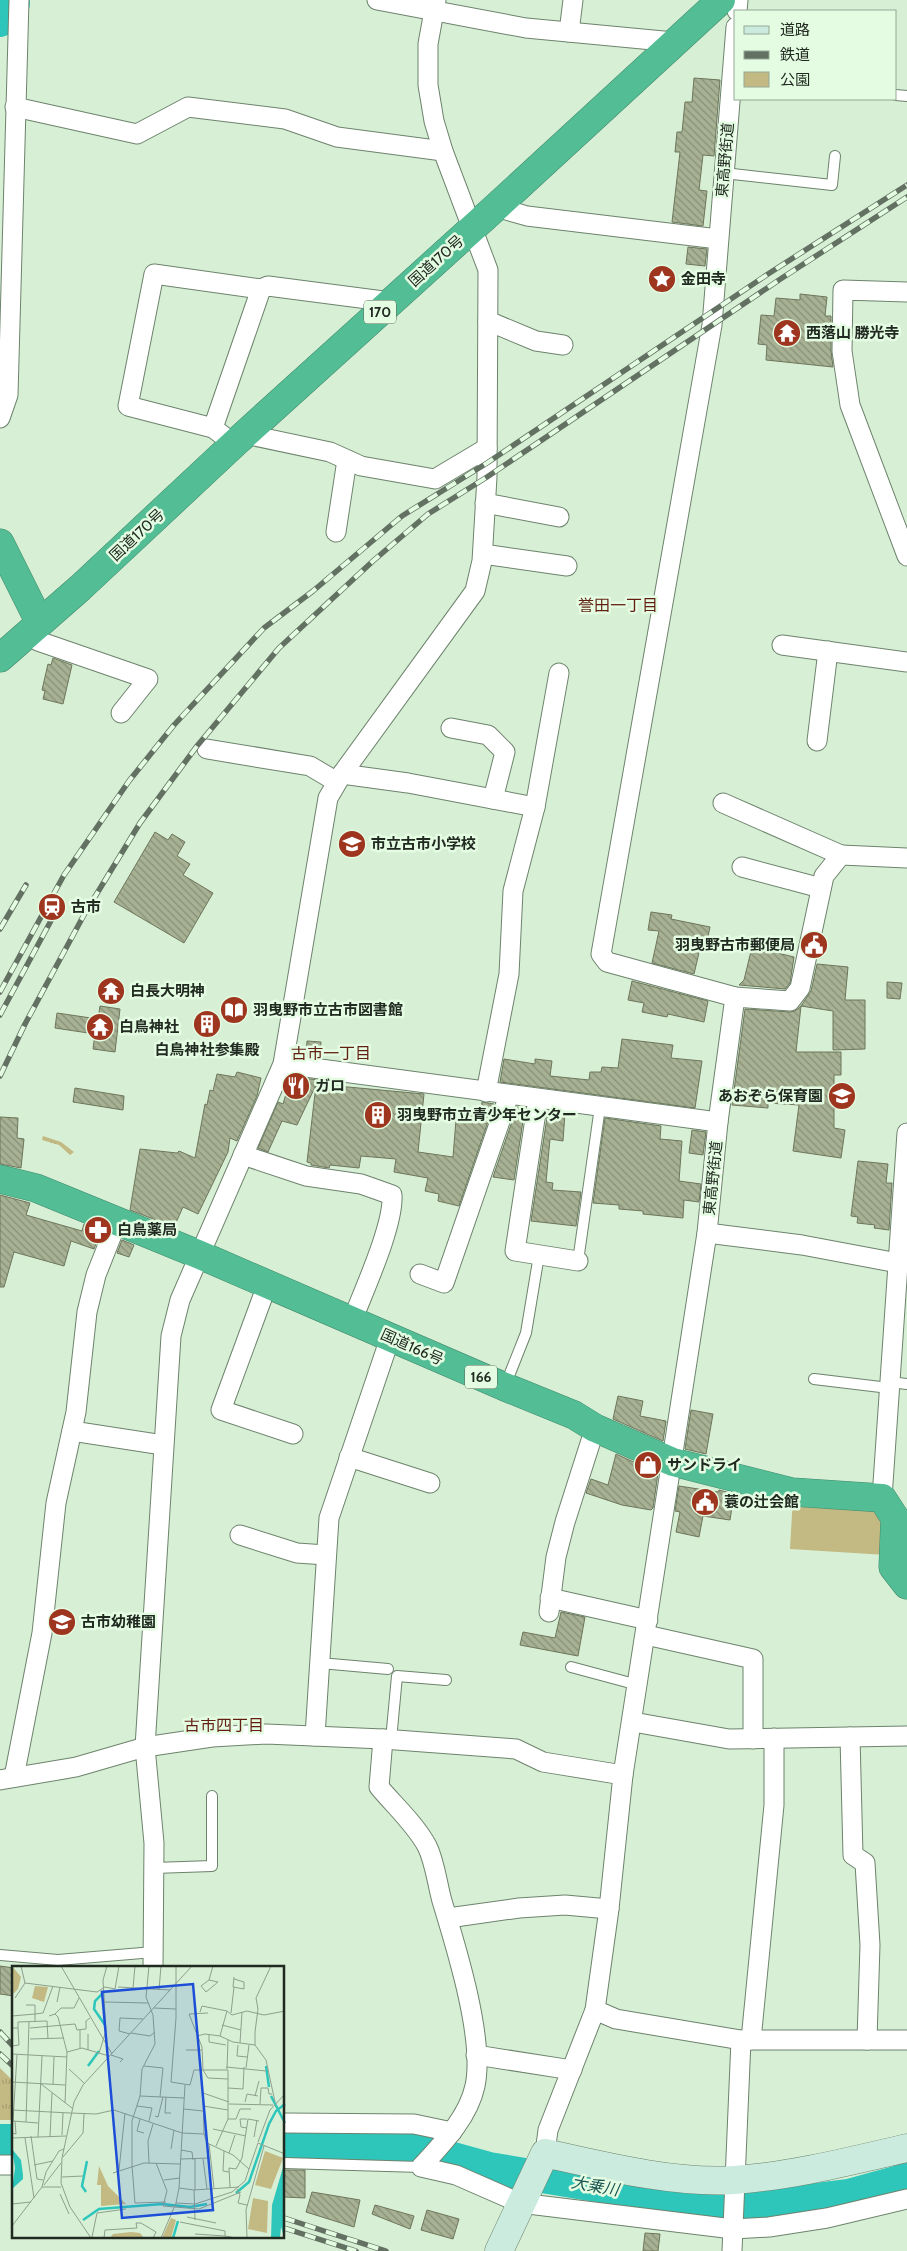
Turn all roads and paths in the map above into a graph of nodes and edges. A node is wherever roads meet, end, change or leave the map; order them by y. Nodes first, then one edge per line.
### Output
1 (19, 0) edge
2 (377, 0) edge
3 (572, 0) edge
4 (721, 0) edge
5 (435, 5) edge
6 (568, 32) junction
7 (674, 42) junction
8 (734, 74) edge
9 (15, 107) junction
10 (443, 151) junction
11 (835, 156) dead end
12 (724, 173) junction
13 (496, 207) junction
14 (6, 228) edge
15 (474, 228) junction
16 (718, 239) junction
17 (261, 289) junction
18 (907, 292) edge
19 (391, 302) junction
20 (488, 321) junction
21 (563, 345) dead end
22 (0, 418) edge
23 (213, 428) junction
24 (240, 439) junction
25 (487, 448) junction
26 (347, 460) junction
27 (486, 503) junction
28 (559, 517) dead end
29 (901, 522) edge
30 (336, 532) dead end
31 (0, 543) edge
32 (483, 554) junction
33 (907, 556) edge
34 (568, 566) dead end
35 (17, 638) edge
36 (782, 645) dead end
37 (828, 651) junction
38 (907, 662) edge
39 (559, 673) dead end
40 (121, 713) dead end
41 (451, 728) dead end
42 (817, 741) dead end
43 (207, 749) dead end
44 (339, 778) junction
45 (493, 799) junction
46 (723, 803) dead end
47 (535, 807) junction
48 (841, 855) junction
49 (907, 858) edge
50 (742, 867) dead end
51 (821, 888) junction
52 (735, 998) junction
53 (283, 1064) junction
54 (486, 1092) junction
55 (509, 1095) junction
56 (538, 1099) junction
57 (600, 1107) junction
58 (718, 1122) junction
59 (907, 1133) edge
60 (243, 1155) junction
61 (0, 1179) edge
62 (904, 1218) edge
63 (117, 1222) junction
64 (707, 1233) junction
65 (200, 1255) junction
66 (539, 1255) junction
67 (578, 1261) joint
68 (898, 1263) junction
69 (420, 1274) dead end
70 (267, 1285) junction
71 (352, 1321) junction
72 (390, 1338) junction
73 (814, 1379) dead end
74 (895, 1385) edge
75 (505, 1387) junction
76 (595, 1428) junction
77 (72, 1431) junction
78 (293, 1434) dead end
79 (163, 1445) junction
80 (349, 1456) junction
81 (673, 1462) junction
82 (430, 1483) dead end
83 (895, 1513) edge
84 (240, 1535) dead end
85 (326, 1554) junction
86 (907, 1585) edge
87 (647, 1628) junction
88 (320, 1663) junction
89 (571, 1667) dead end
90 (388, 1669) dead end
91 (446, 1680) dead end
92 (638, 1685) junction
93 (632, 1722) junction
94 (315, 1736) junction
95 (907, 1736) edge
96 (850, 1737) junction
97 (774, 1738) junction
98 (387, 1739) junction
99 (753, 1739) junction
100 (145, 1747) junction
101 (623, 1775) junction
102 (7, 1778) edge
103 (212, 1796) dead end
104 (154, 1868) junction
105 (609, 1910) junction
106 (448, 1918) junction
107 (0, 1955) edge
108 (154, 1959) edge
109 (595, 2010) junction
110 (746, 2040) junction
111 (867, 2040) junction
112 (907, 2040) edge
113 (476, 2055) junction
114 (572, 2070) junction
115 (285, 2123) edge
116 (450, 2133) junction
117 (907, 2148) edge
118 (543, 2157) junction
119 (285, 2163) edge
120 (423, 2165) junction
121 (734, 2186) junction
122 (523, 2198) junction
123 (907, 2199) edge
124 (733, 2229) junction
125 (499, 2251) edge
126 (732, 2251) edge

1 - 9 street
2 - 5 street
3 - 6 street
4 - 7 highway, 国道170号 / 170
5 - 6 street
5 - 10 street
6 - 7 street
7 - 13 highway, 国道170号 / 170
8 - 12 street, 東高野街道
9 - 10 street
9 - 14 street
10 - 15 street
11 - 12 lane
12 - 16 street, 東高野街道
13 - 15 highway, 国道170号 / 170
13 - 16 street
14 - 22 street
15 - 19 highway, 国道170号 / 170
15 - 20 street
16 - 52 street, 東高野街道
17 - 19 street
17 - 23 street
17 - 23 street
18 - 29 street
19 - 24 highway, 国道170号 / 170
20 - 21 street
20 - 25 street
23 - 24 street
24 - 26 street
24 - 35 highway, 国道170号 / 170
25 - 26 street
25 - 27 street
26 - 30 street
27 - 28 street
27 - 32 street
29 - 33 street
31 - 35 highway
32 - 34 street
32 - 44 street
35 - 40 street
36 - 37 street
37 - 38 street
37 - 42 street
39 - 47 street
41 - 45 street
43 - 44 street
44 - 45 street
44 - 53 street
45 - 47 street
46 - 48 street
47 - 54 street
48 - 49 street
48 - 51 street
50 - 51 street
51 - 52 street, 東高野街道
52 - 58 street, 東高野街道
53 - 54 street
53 - 60 street
54 - 55 street
55 - 56 street
55 - 69 street
56 - 57 street
56 - 66 street
57 - 58 street
57 - 67 lane
58 - 64 street, 東高野街道
59 - 62 street
60 - 65 street
60 - 71 street
61 - 63 highway, 国道166号 / 166
62 - 68 street
63 - 65 highway, 国道166号 / 166
63 - 77 street
64 - 68 street
64 - 81 street, 東高野街道
65 - 70 highway, 国道166号 / 166
65 - 79 street
66 - 67 street
66 - 75 lane
68 - 74 street
70 - 71 highway, 国道166号 / 166
70 - 78 street
71 - 72 highway, 国道166号 / 166
72 - 75 highway, 国道166号 / 166
72 - 80 street
73 - 74 lane
74 - 83 street
75 - 76 highway, 国道166号 / 166
76 - 81 highway, 国道166号 / 166
76 - 87 street
77 - 79 street
77 - 102 street
79 - 100 street
80 - 82 street
80 - 85 street
81 - 83 highway, 国道166号 / 166
81 - 87 street, 東高野街道
83 - 86 highway
84 - 85 street
85 - 88 street
87 - 92 street, 東高野街道
87 - 99 street
88 - 90 lane
88 - 94 street
89 - 92 lane
91 - 98 lane
92 - 93 street, 東高野街道
93 - 99 street
93 - 101 street, 東高野街道
94 - 98 street
94 - 100 street
95 - 96 street
96 - 97 street
96 - 111 street
97 - 99 street
97 - 110 street
98 - 101 street
98 - 106 street
100 - 102 street
100 - 104 street
101 - 105 street, 東高野街道
103 - 104 lane
104 - 108 street
105 - 106 street
105 - 109 street, 東高野街道
106 - 113 street
107 - 108 lane
109 - 110 street
109 - 114 street, 東高野街道
110 - 111 street
110 - 121 street
111 - 112 street
113 - 114 street
113 - 116 street
114 - 118 street, 東高野街道
115 - 116 street
116 - 120 street
117 - 121 street
118 - 121 street
118 - 122 street
119 - 120 lane
120 - 122 street
121 - 124 street
122 - 124 street
122 - 125 street
123 - 124 street
124 - 126 street

